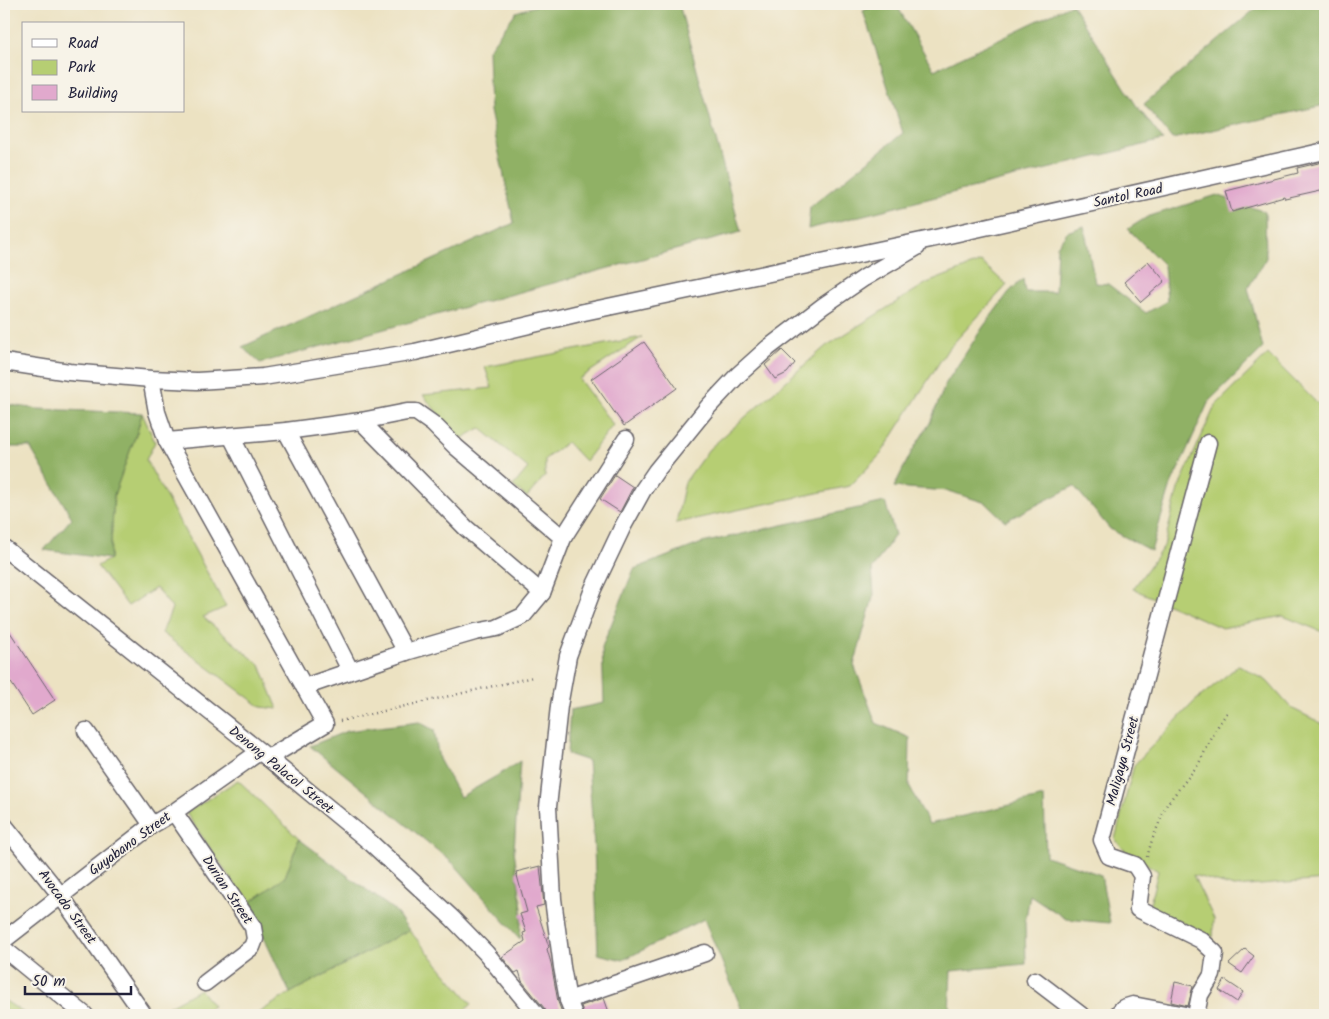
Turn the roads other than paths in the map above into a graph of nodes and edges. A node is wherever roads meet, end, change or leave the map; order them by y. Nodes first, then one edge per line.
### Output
1 (1325, 152) edge
2 (931, 239) junction
3 (4, 362) edge
4 (151, 380) junction
5 (361, 421) junction
6 (286, 431) junction
7 (231, 436) junction
8 (626, 439) dead end
9 (167, 441) junction
10 (1208, 443) dead end
11 (563, 538) junction
12 (4, 548) edge
13 (542, 592) junction
14 (406, 652) junction
15 (350, 670) junction
16 (304, 687) junction
17 (86, 731) dead end
18 (264, 755) junction
19 (174, 812) junction
20 (4, 825) edge
21 (152, 825) junction
22 (61, 896) junction
23 (4, 940) edge
24 (4, 949) edge
25 (705, 953) dead end
26 (1035, 980) dead end
27 (205, 983) dead end
28 (571, 1008) edge
29 (85, 1015) edge
30 (144, 1015) edge
31 (537, 1015) edge
32 (1081, 1015) edge
33 (1117, 1015) edge
34 (1185, 1015) edge
35 (1196, 1015) edge

1 - 2 street, Santol Road
2 - 4 street, Santol Road
2 - 28 street
3 - 4 street, Santol Road
4 - 9 street
5 - 6 street
5 - 11 street
5 - 13 street
6 - 7 street
6 - 14 street
7 - 9 street
7 - 15 street
8 - 11 street
9 - 16 street
10 - 35 street, Maligaya Street
11 - 13 street
12 - 18 street, Denong Palacol Street
13 - 14 street
14 - 15 street
15 - 16 street
16 - 18 street, Guyabano Street
17 - 21 street
18 - 19 street, Guyabano Street
18 - 31 street, Denong Palacol Street
19 - 21 street, Guyabano Street
19 - 27 street, Durian Street
20 - 22 street, Avocado Street
21 - 22 street, Guyabano Street
22 - 23 street, Guyabano Street
22 - 30 street, Avocado Street
24 - 29 street
25 - 28 street
26 - 32 street
33 - 34 street

